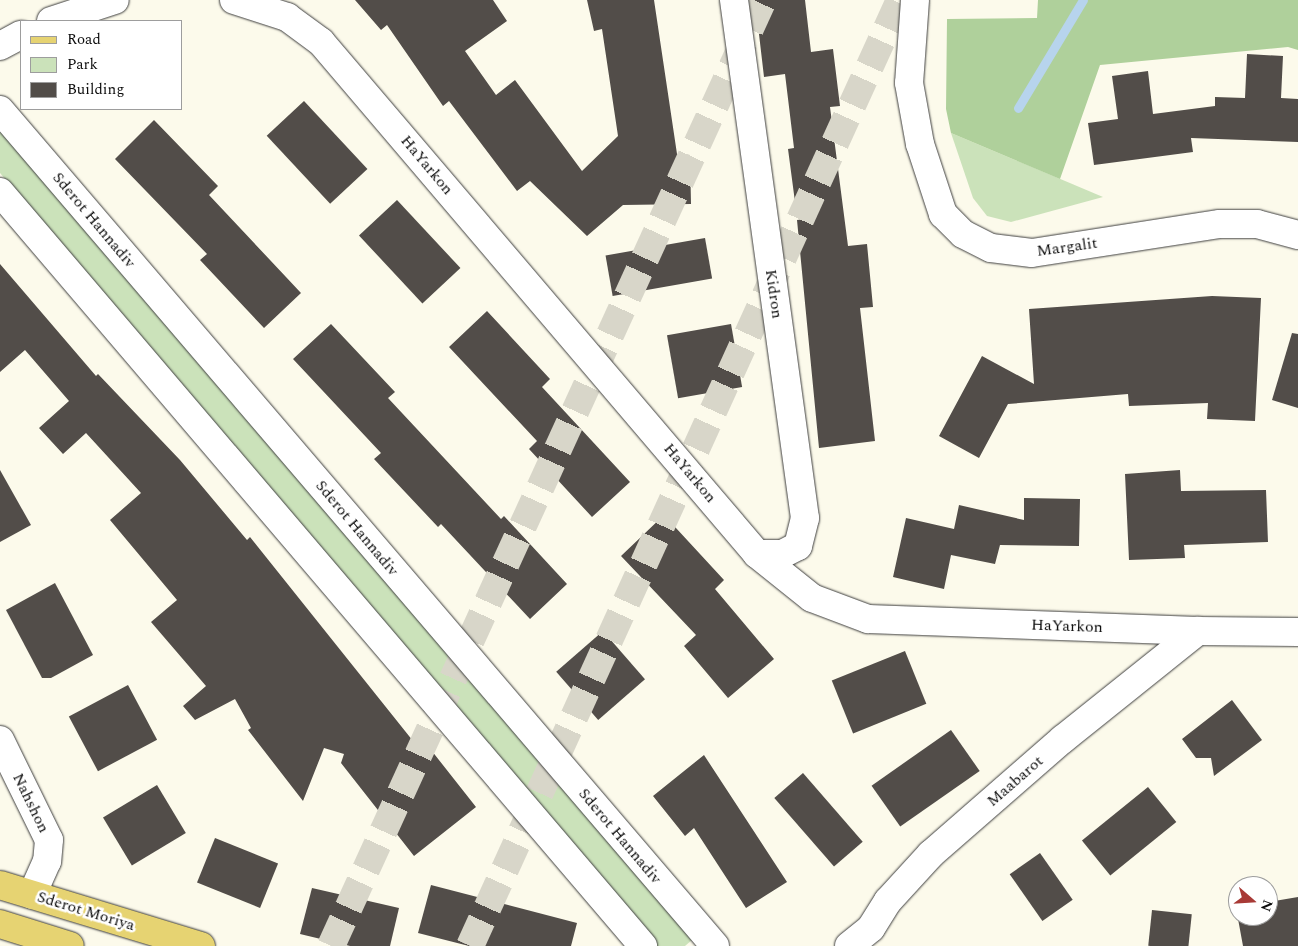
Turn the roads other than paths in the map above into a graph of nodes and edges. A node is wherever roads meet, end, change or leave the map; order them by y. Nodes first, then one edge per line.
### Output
1 (115, 0) edge
2 (234, 0) edge
3 (734, 0) edge
4 (915, 0) edge
5 (54, 20) edge
6 (20, 36) edge
7 (0, 46) edge
8 (0, 110) edge
9 (0, 192) edge
10 (1298, 235) edge
11 (757, 554) junction
12 (1198, 631) junction
13 (1298, 632) edge
14 (0, 740) edge
15 (0, 886) edge
16 (32, 895) junction
17 (0, 924) edge
18 (852, 945) edge
19 (70, 946) edge
20 (201, 946) edge
21 (642, 946) edge
22 (715, 946) edge

1 - 5 street
2 - 11 street, HaYarkon
3 - 11 street, Kidron
4 - 10 street, Margalit
6 - 7 street
8 - 22 street, Sderot Hannadiv
9 - 21 street
11 - 12 street, HaYarkon
12 - 13 street, HaYarkon
12 - 18 street, Maabarot
14 - 16 street, Nahshon
15 - 16 main road, Sderot Moriya
16 - 20 main road, Sderot Moriya
17 - 19 main road

